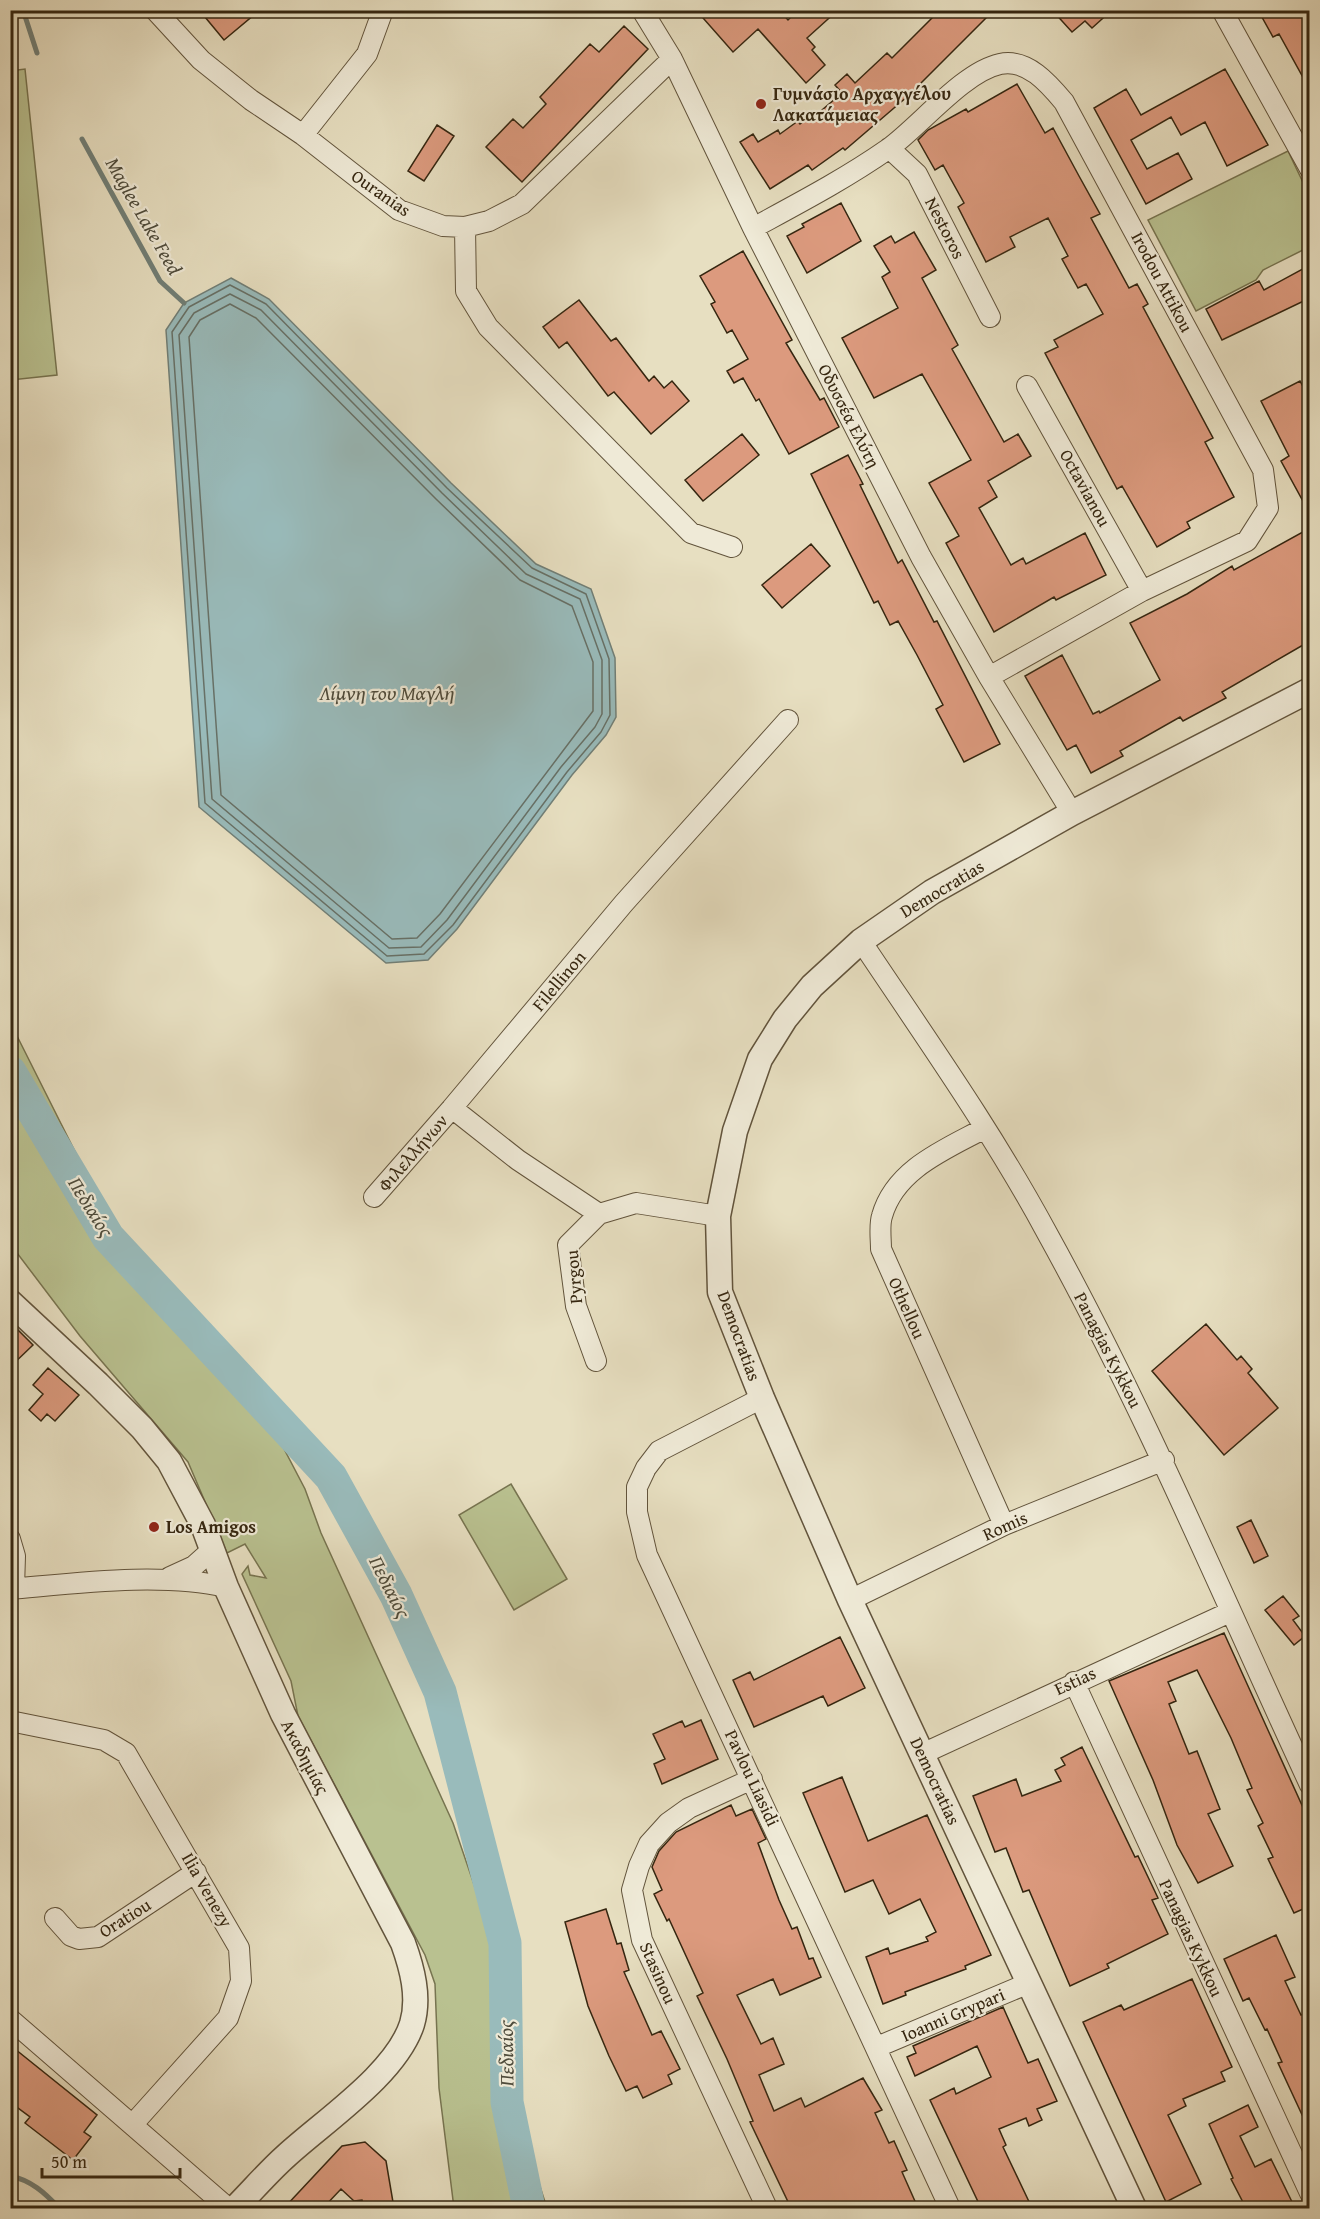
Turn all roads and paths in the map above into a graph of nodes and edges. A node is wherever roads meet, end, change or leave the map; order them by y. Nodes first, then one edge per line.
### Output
1 (155, 10) edge
2 (383, 10) edge
3 (642, 10) edge
4 (1222, 10) edge
5 (672, 59) junction
6 (303, 135) junction
7 (889, 148) junction
8 (1310, 169) edge
9 (465, 227) junction
10 (753, 228) junction
11 (990, 317) dead end
12 (1027, 386) dead end
13 (732, 546) dead end
14 (1142, 591) junction
15 (989, 677) junction
16 (1310, 690) edge
17 (788, 720) dead end
18 (1072, 813) junction
19 (861, 940) junction
20 (452, 1108) junction
21 (985, 1128) junction
22 (374, 1197) dead end
23 (599, 1214) junction
24 (718, 1216) junction
25 (10, 1302) edge
26 (596, 1361) dead end
27 (762, 1398) junction
28 (1164, 1460) junction
29 (1004, 1525) junction
30 (10, 1539) edge
31 (213, 1549) junction
32 (165, 1579) junction
33 (226, 1587) junction
34 (12, 1588) edge
35 (850, 1600) junction
36 (1230, 1612) junction
37 (1074, 1682) junction
38 (10, 1721) edge
39 (922, 1754) junction
40 (752, 1779) junction
41 (1310, 1785) edge
42 (196, 1872) junction
43 (55, 1918) dead end
44 (1029, 1983) junction
45 (10, 2019) edge
46 (877, 2047) junction
47 (134, 2124) junction
48 (1310, 2193) edge
49 (228, 2208) edge
50 (235, 2208) edge
51 (767, 2208) edge
52 (950, 2208) edge
53 (1134, 2208) edge

1 - 6 street, Ouranias
2 - 6 street
3 - 5 street, Οδυσσέα Ελύτη
4 - 8 street
5 - 9 street, Ouranias
5 - 10 street, Οδυσσέα Ελύτη
6 - 9 street, Ouranias
7 - 10 street, Irodou Attikou
7 - 11 street, Nestoros
7 - 14 street, Irodou Attikou
9 - 13 street
10 - 15 street, Οδυσσέα Ελύτη
12 - 14 street, Octavianou
14 - 15 street, Irodou Attikou
15 - 18 street, Οδυσσέα Ελύτη
16 - 18 street, Democratias
17 - 20 street, Filellinon
18 - 19 street, Democratias
19 - 21 street, Panagias Kykkou
19 - 24 street, Democratias
20 - 22 street, Φιλελλήνων
20 - 23 street
21 - 28 street, Panagias Kykkou
21 - 29 street, Othellou
23 - 24 street, Pyrgou
23 - 26 street, Pyrgou
24 - 27 street, Democratias
25 - 31 street, Ακαδημίας
27 - 35 street, Democratias
27 - 40 street, Pavlou Liasidi
28 - 29 street, Romis
28 - 36 street, Panagias Kykkou
29 - 35 street, Romis
30 - 34 street
31 - 32 street
31 - 33 street, Ακαδημίας
32 - 33 street
32 - 34 street
33 - 50 street, Ακαδημίας
35 - 39 street, Democratias
36 - 37 street, Estias
36 - 41 street, Panagias Kykkou
37 - 39 street, Estias
37 - 48 street, Panagias Kykkou
38 - 42 street, Ilia Venezy
39 - 44 street, Democratias
40 - 46 street, Pavlou Liasidi
40 - 51 street, Stasinou
42 - 43 street, Oratiou
42 - 47 street, Ilia Venezy
44 - 46 street, Ioanni Grypari
44 - 53 street, Democratias
45 - 47 street
46 - 52 street, Pavlou Liasidi
47 - 49 street

